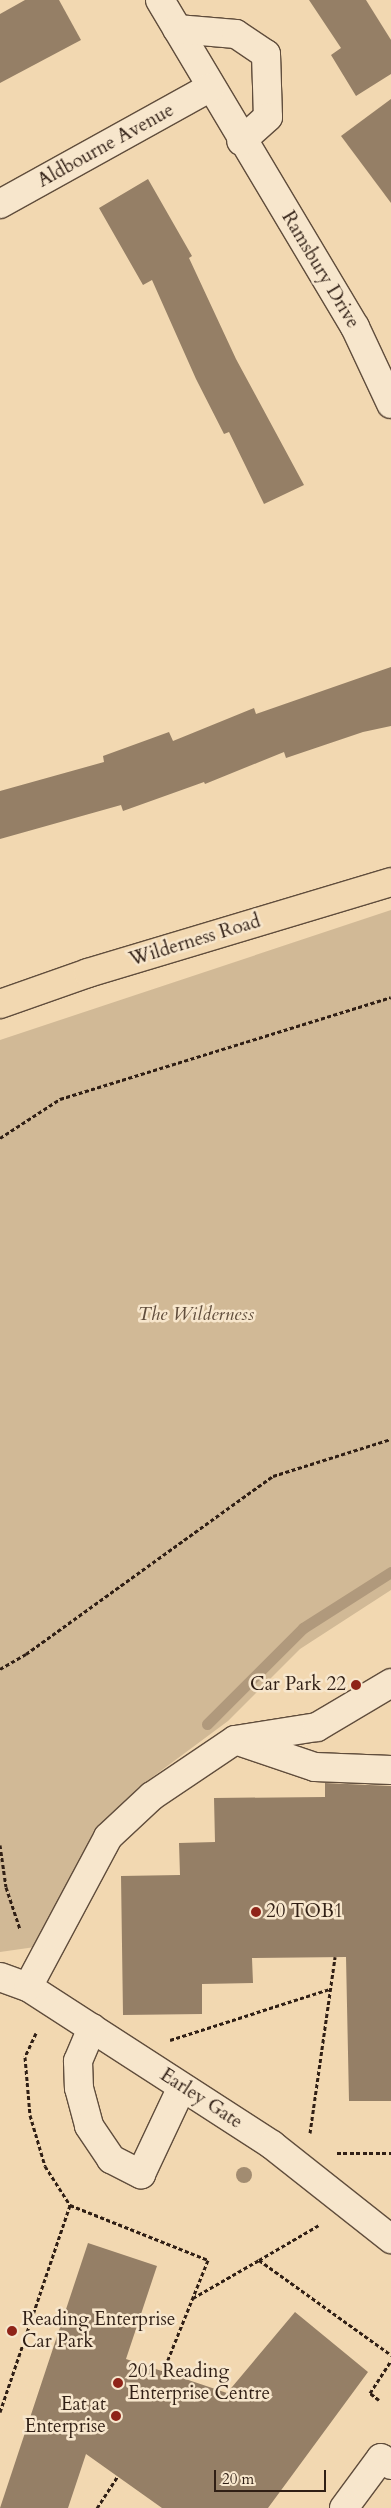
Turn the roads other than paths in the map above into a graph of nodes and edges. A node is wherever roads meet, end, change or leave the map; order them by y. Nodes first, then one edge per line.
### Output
1 (160, 0) edge
2 (177, 29) junction
3 (211, 87) junction
4 (241, 141) junction
5 (0, 204) edge
6 (391, 404) edge
7 (391, 882) edge
8 (0, 1004) edge
9 (391, 1683) edge
10 (235, 1740) junction
11 (391, 1770) edge
12 (1, 1980) edge
13 (37, 1988) junction
14 (92, 2028) junction
15 (182, 2087) junction
16 (391, 2239) edge
17 (391, 2465) edge
18 (344, 2508) edge

1 - 2 street, Ramsbury Drive
2 - 3 street, Ramsbury Drive
2 - 4 street
3 - 4 street, Ramsbury Drive
3 - 5 street, Aldbourne Avenue
4 - 6 street, Ramsbury Drive
7 - 8 main road, Wilderness Road
9 - 10 street
10 - 11 street
10 - 13 street
12 - 13 street, Earley Gate
13 - 14 street, Earley Gate
14 - 15 street, Earley Gate
14 - 15 street
15 - 16 street, Earley Gate
17 - 18 street

